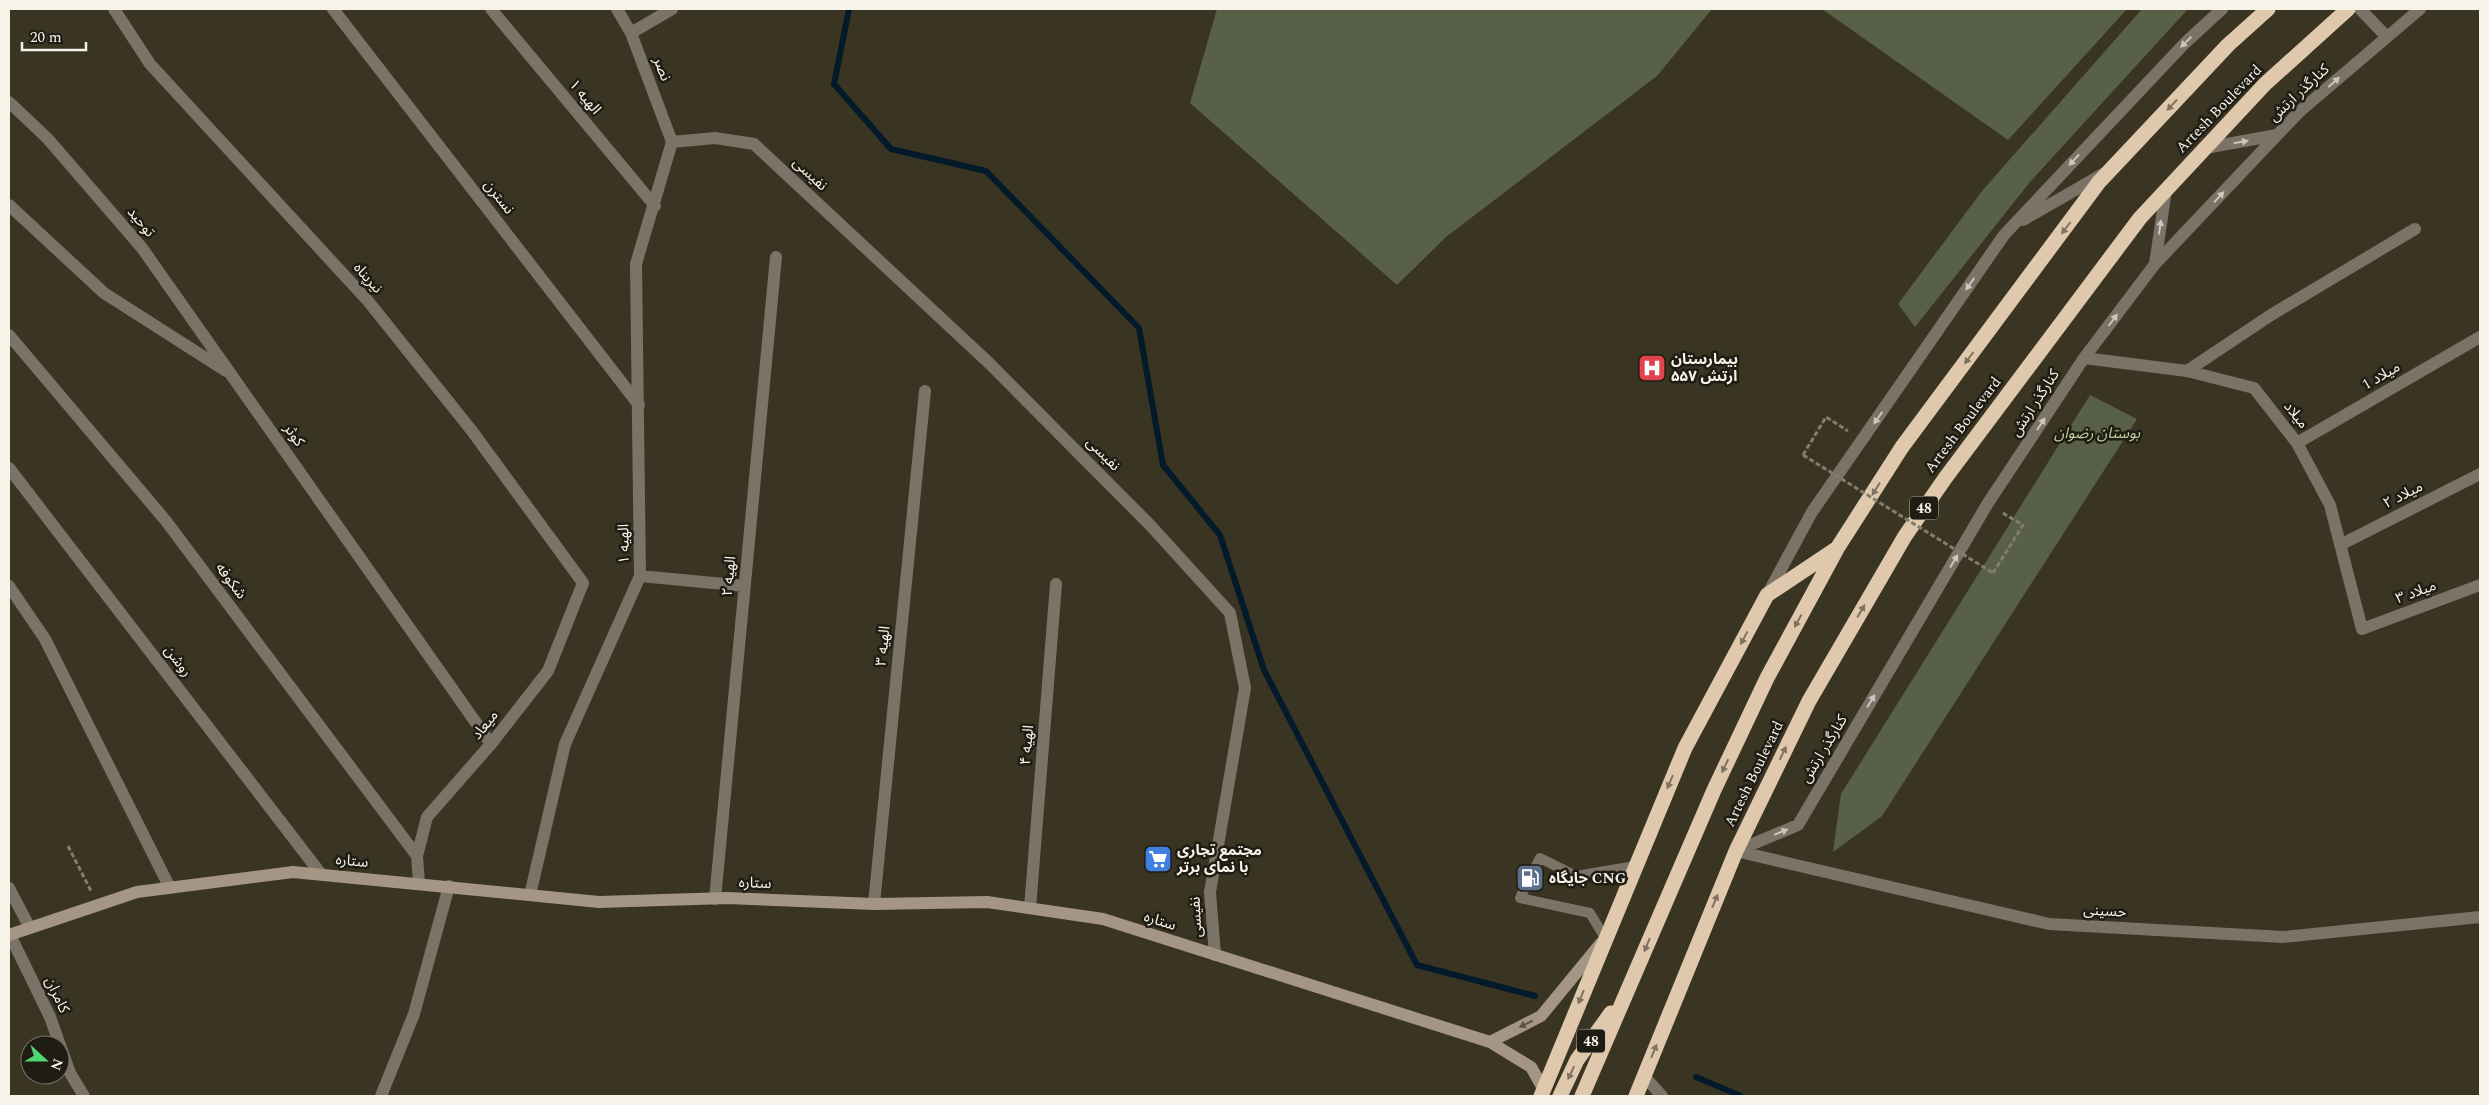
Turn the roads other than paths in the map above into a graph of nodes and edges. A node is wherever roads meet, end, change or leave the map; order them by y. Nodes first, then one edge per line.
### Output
1 (114, 9) edge
2 (333, 9) edge
3 (490, 9) edge
4 (617, 9) edge
5 (672, 9) edge
6 (2222, 9) edge
7 (2268, 9) edge
8 (2348, 9) edge
9 (2360, 9) edge
10 (2420, 9) edge
11 (631, 33) junction
12 (2387, 36) junction
13 (9, 102) edge
14 (2277, 135) junction
15 (672, 142) junction
16 (2205, 148) junction
17 (2112, 169) junction
18 (2166, 190) junction
19 (9, 205) edge
20 (654, 206) junction
21 (2012, 226) junction
22 (2415, 229) dead end
23 (776, 257) dead end
24 (2155, 264) junction
25 (9, 335) edge
26 (2480, 337) edge
27 (2084, 358) junction
28 (2187, 371) junction
29 (232, 376) junction
30 (924, 391) dead end
31 (639, 405) junction
32 (2297, 443) junction
33 (9, 468) edge
34 (2480, 474) edge
35 (2340, 545) junction
36 (1838, 548) junction
37 (640, 576) junction
38 (583, 583) joint
39 (1056, 584) dead end
40 (2480, 585) edge
41 (9, 586) edge
42 (745, 586) junction
43 (1767, 595) junction
44 (2362, 629) joint
45 (491, 744) junction
46 (1736, 851) junction
47 (417, 856) junction
48 (1635, 866) junction
49 (321, 874) junction
50 (420, 883) junction
51 (449, 886) junction
52 (9, 888) edge
53 (170, 888) junction
54 (530, 895) junction
55 (715, 899) junction
56 (874, 904) junction
57 (1030, 908) junction
58 (2480, 917) edge
59 (30, 928) junction
60 (10, 935) edge
61 (1605, 938) junction
62 (1214, 955) junction
63 (1628, 990) junction
64 (1490, 1042) junction
65 (1644, 1076) junction
66 (1542, 1093) edge
67 (84, 1096) edge
68 (382, 1096) edge
69 (1560, 1096) edge
70 (1582, 1096) edge
71 (1636, 1096) edge
72 (1662, 1096) edge

1 - 38 street, نیرپناه
2 - 31 street, نسترن
3 - 20 street, الهیه ۱
4 - 11 street, نصر
5 - 11 street
6 -> 21 street
7 -> 17 highway, Artesh Boulevard / 48
8 - 16 highway, Artesh Boulevard / 48
9 - 12 street
10 - 12 street, کنارگذر ارتش
11 - 15 street, نصر
14 -> 12 street, کنارگذر ارتش
13 - 29 street, توحید
16 -> 14 street
24 -> 14 street, کنارگذر ارتش
15 - 20 street, الهیه ۱
15 - 62 street, نفیسی
16 - 18 highway, Artesh Boulevard / 48
17 - 21 street
17 -> 36 highway, Artesh Boulevard / 48
24 -> 18 street
46 -> 18 highway, Artesh Boulevard / 48
19 - 29 street, کوثر
20 - 31 street, الهیه ۱
21 -> 43 street
22 - 28 street
23 - 42 street, الهیه ۲
27 -> 24 street, کنارگذر ارتش
25 - 47 street, شکوفه
26 - 32 street, میلاد 1
27 - 28 street, میلاد
46 -> 27 street, کنارگذر ارتش
28 - 32 street, میلاد
29 - 45 street, کوثر
30 - 56 street, الهیه ۳
31 - 37 street, الهیه ۱
32 - 35 street, میلاد
33 - 49 street, روشن
34 - 35 street, میلاد ۲
35 - 44 street, میلاد
36 - 43 highway
36 -> 63 highway, Artesh Boulevard / 48
37 - 42 street
37 - 54 street, الهیه ۱
38 - 45 street, میعاد
39 - 57 street, الهیه ۴
40 - 44 street, میلاد ۳
41 - 53 street
42 - 55 street, الهیه ۲
43 -> 48 highway
45 - 47 street, میعاد
46 - 58 street, حسینی
65 -> 46 highway, Artesh Boulevard / 48
47 - 50 street, میعاد
48 - 61 highway
48 - 61 lane
49 - 50 street, ستاره
49 - 53 street, ستاره
50 - 51 street, ستاره
51 - 54 street, ستاره
51 - 68 street
52 - 59 street
53 - 59 street, ستاره
54 - 55 street, ستاره
55 - 56 street, ستاره
56 - 57 street, ستاره
57 - 62 street, ستاره
59 - 60 street, ستاره
60 - 67 street, کامران
61 -> 64 street
61 -> 66 highway
62 - 64 street, ستاره
63 -> 69 highway, 48
63 - 70 highway, Artesh Boulevard
64 - 66 street, ستاره
65 - 71 highway, Artesh Boulevard / 48
65 - 72 street

